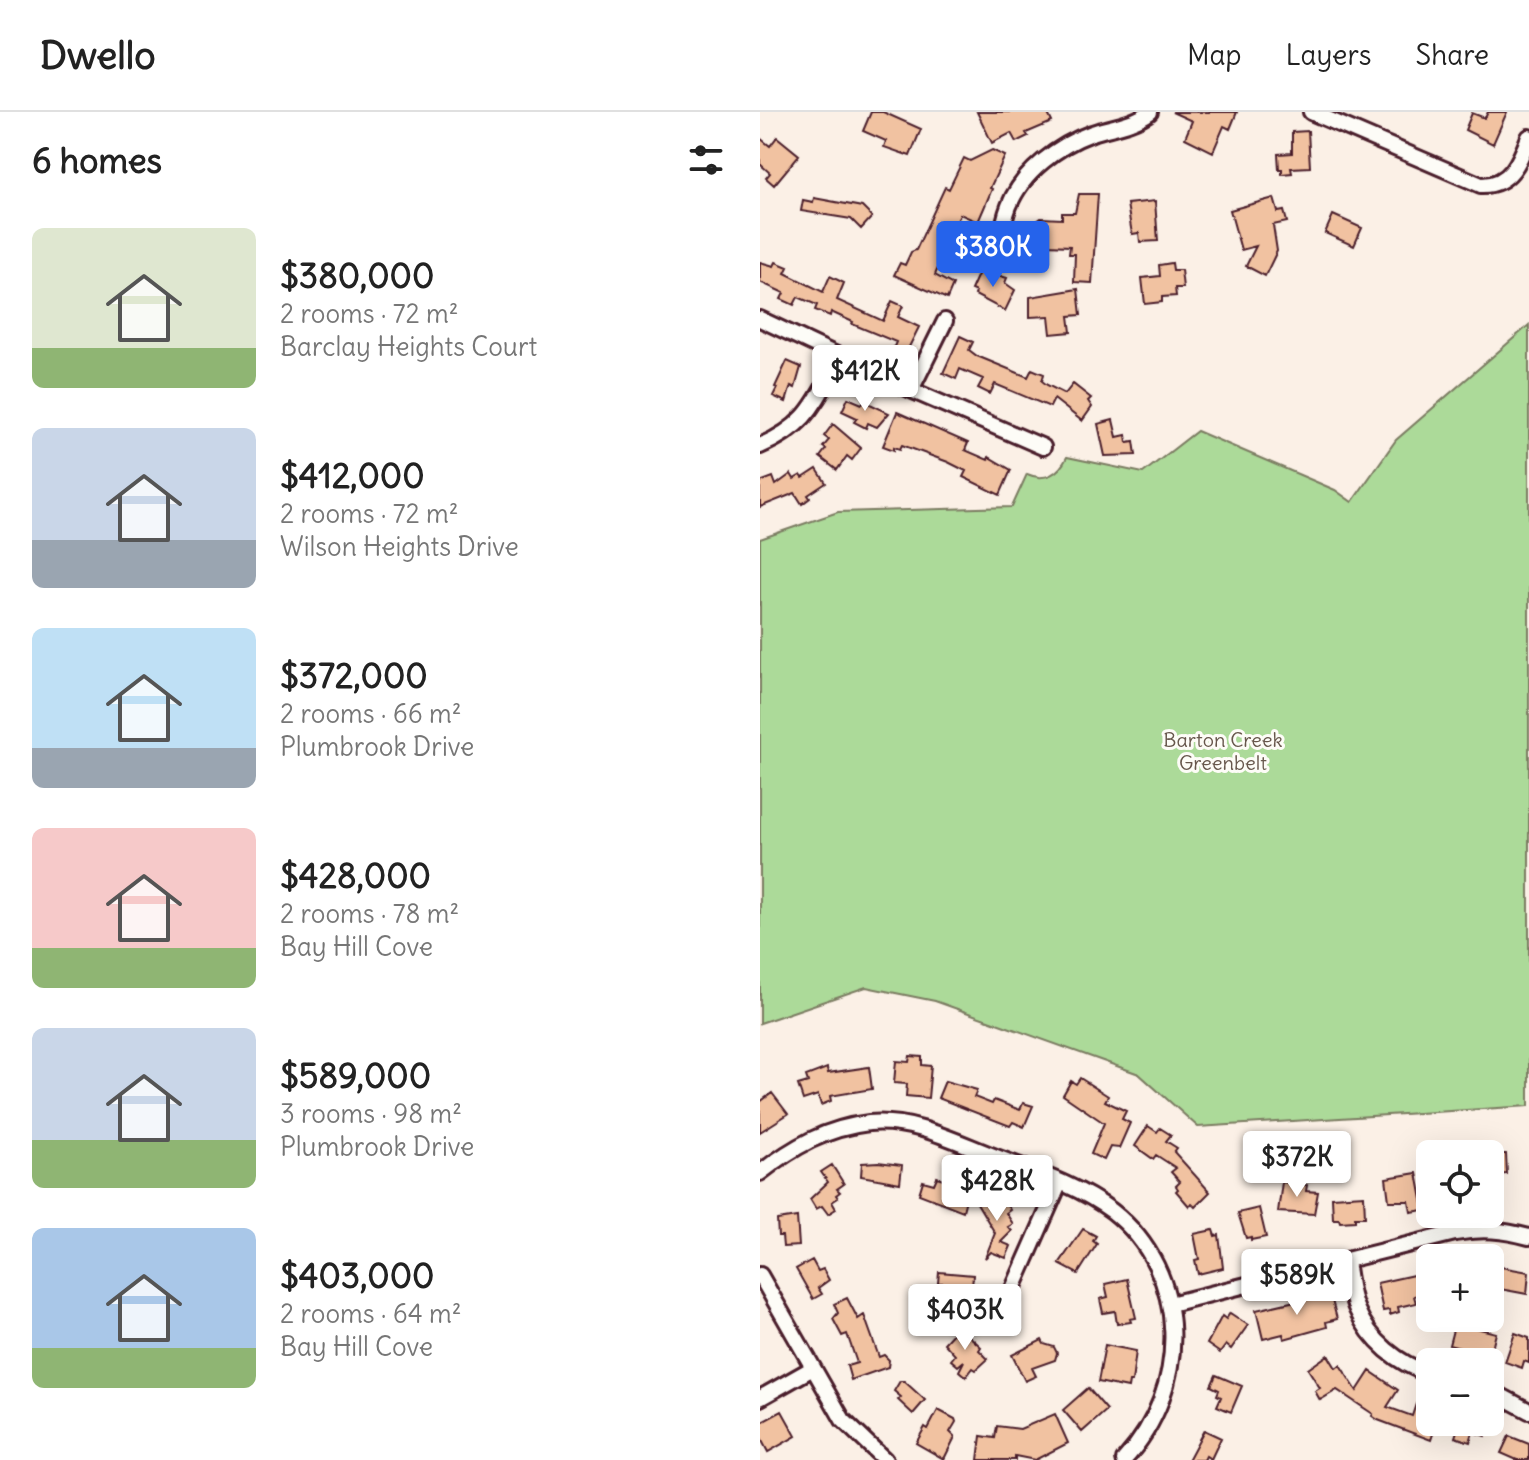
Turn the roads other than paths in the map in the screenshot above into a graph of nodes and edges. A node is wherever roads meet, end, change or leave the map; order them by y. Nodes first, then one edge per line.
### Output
1 (1150, 112) edge
2 (1311, 112) edge
3 (1529, 137) edge
4 (998, 254) dead end
5 (760, 319) edge
6 (945, 321) dead end
7 (840, 358) junction
8 (911, 390) junction
9 (760, 446) edge
10 (1043, 447) dead end
11 (760, 1173) edge
12 (1060, 1182) junction
13 (1529, 1237) edge
14 (1346, 1262) junction
15 (760, 1275) edge
16 (1170, 1304) junction
17 (1006, 1314) dead end
18 (813, 1368) junction
19 (1416, 1368) edge
20 (760, 1398) edge
21 (1504, 1398) edge
22 (1529, 1411) edge
23 (885, 1460) edge
24 (1124, 1460) edge

1 - 4 street
2 - 3 street
5 - 7 street
6 - 8 street
7 - 8 street
7 - 9 street
8 - 10 street
11 - 12 street
12 - 16 street
12 - 17 street
13 - 14 street
14 - 16 street
14 - 19 street
15 - 18 street
16 - 24 street
18 - 20 street
18 - 23 street
21 - 22 street

